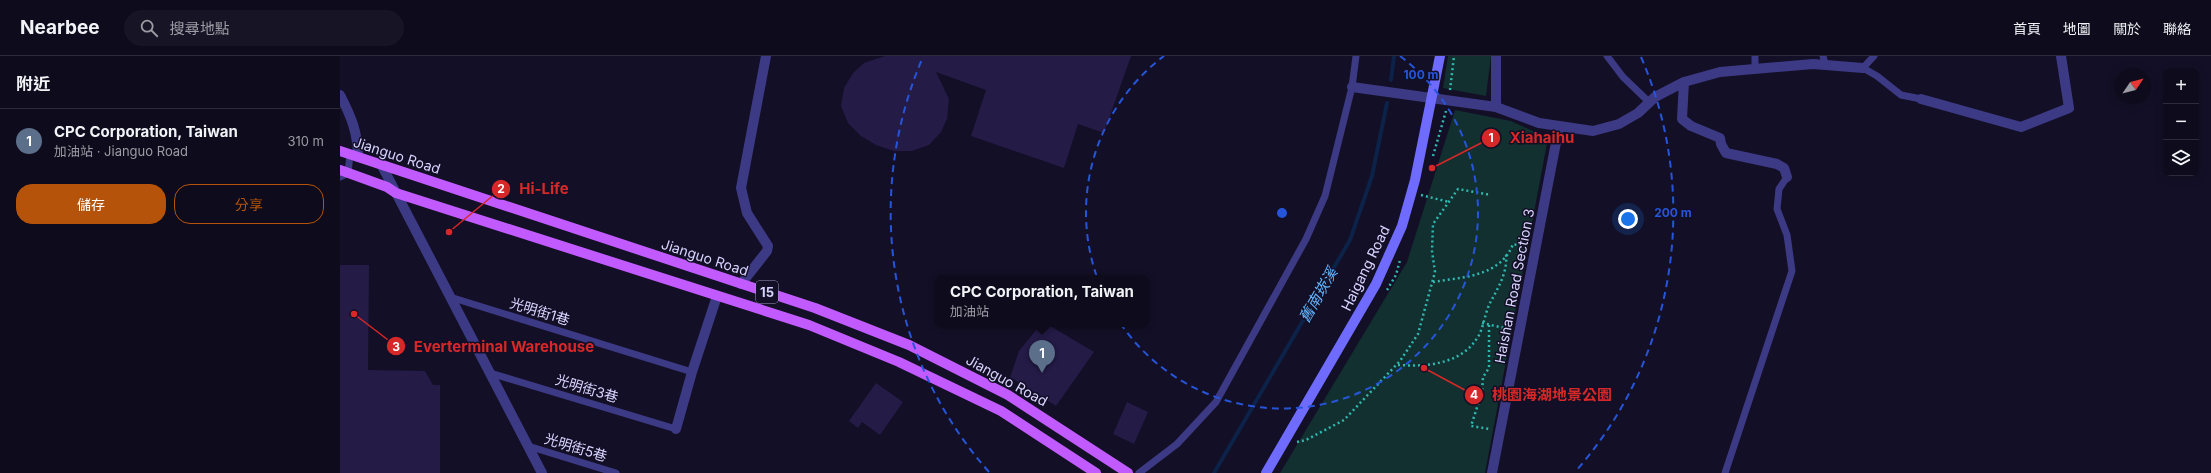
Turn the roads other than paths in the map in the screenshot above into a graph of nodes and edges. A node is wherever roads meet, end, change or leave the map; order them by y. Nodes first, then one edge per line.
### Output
1 (766, 56) edge
2 (1356, 56) edge
3 (1440, 56) edge
4 (1496, 56) edge
5 (1607, 56) edge
6 (1755, 56) edge
7 (1874, 56) edge
8 (2061, 56) edge
9 (1824, 60) edge
10 (1864, 68) junction
11 (1755, 69) junction
12 (1684, 82) junction
13 (1352, 86) junction
14 (340, 95) edge
15 (1433, 97) junction
16 (1921, 100) joint
17 (1649, 102) junction
18 (1496, 106) junction
19 (1559, 127) junction
20 (349, 154) edge
21 (381, 164) junction
22 (343, 173) edge
23 (1787, 177) joint
24 (396, 192) junction
25 (741, 284) junction
26 (717, 296) junction
27 (450, 297) junction
28 (692, 372) junction
29 (490, 373) junction
30 (676, 429) joint
31 (528, 446) junction
32 (542, 473) edge
33 (616, 473) edge
34 (1096, 473) edge
35 (1128, 473) edge
36 (1139, 473) edge
37 (1266, 473) edge
38 (1492, 473) edge
39 (1725, 473) edge

1 - 25 street
2 - 13 lane
3 - 15 street, Haigang Road
4 - 18 street
5 - 17 lane
6 - 11 lane
7 - 10 lane
8 - 16 street
9 - 10 street
9 - 11 street
10 - 16 lane
11 - 12 street
12 - 17 street
12 - 23 street
13 - 15 street
13 - 36 lane
14 - 20 street
15 - 18 street
15 - 37 street, Haigang Road
17 - 19 street
18 - 19 street
19 - 38 street, Haishan Road Section 3
20 - 21 main road, Jianguo Road / 15
20 - 22 lane
21 - 24 street
21 - 25 main road, Jianguo Road / 15
22 - 24 main road, 15
23 - 39 lane
24 - 26 main road, 15
24 - 27 street
25 - 35 main road, Jianguo Road / 15
26 - 28 street
26 - 34 main road, 15
27 - 28 lane, 光明街1巷
27 - 29 street
28 - 30 street
29 - 30 lane, 光明街3巷
29 - 31 street
31 - 32 street
31 - 33 lane, 光明街5巷

